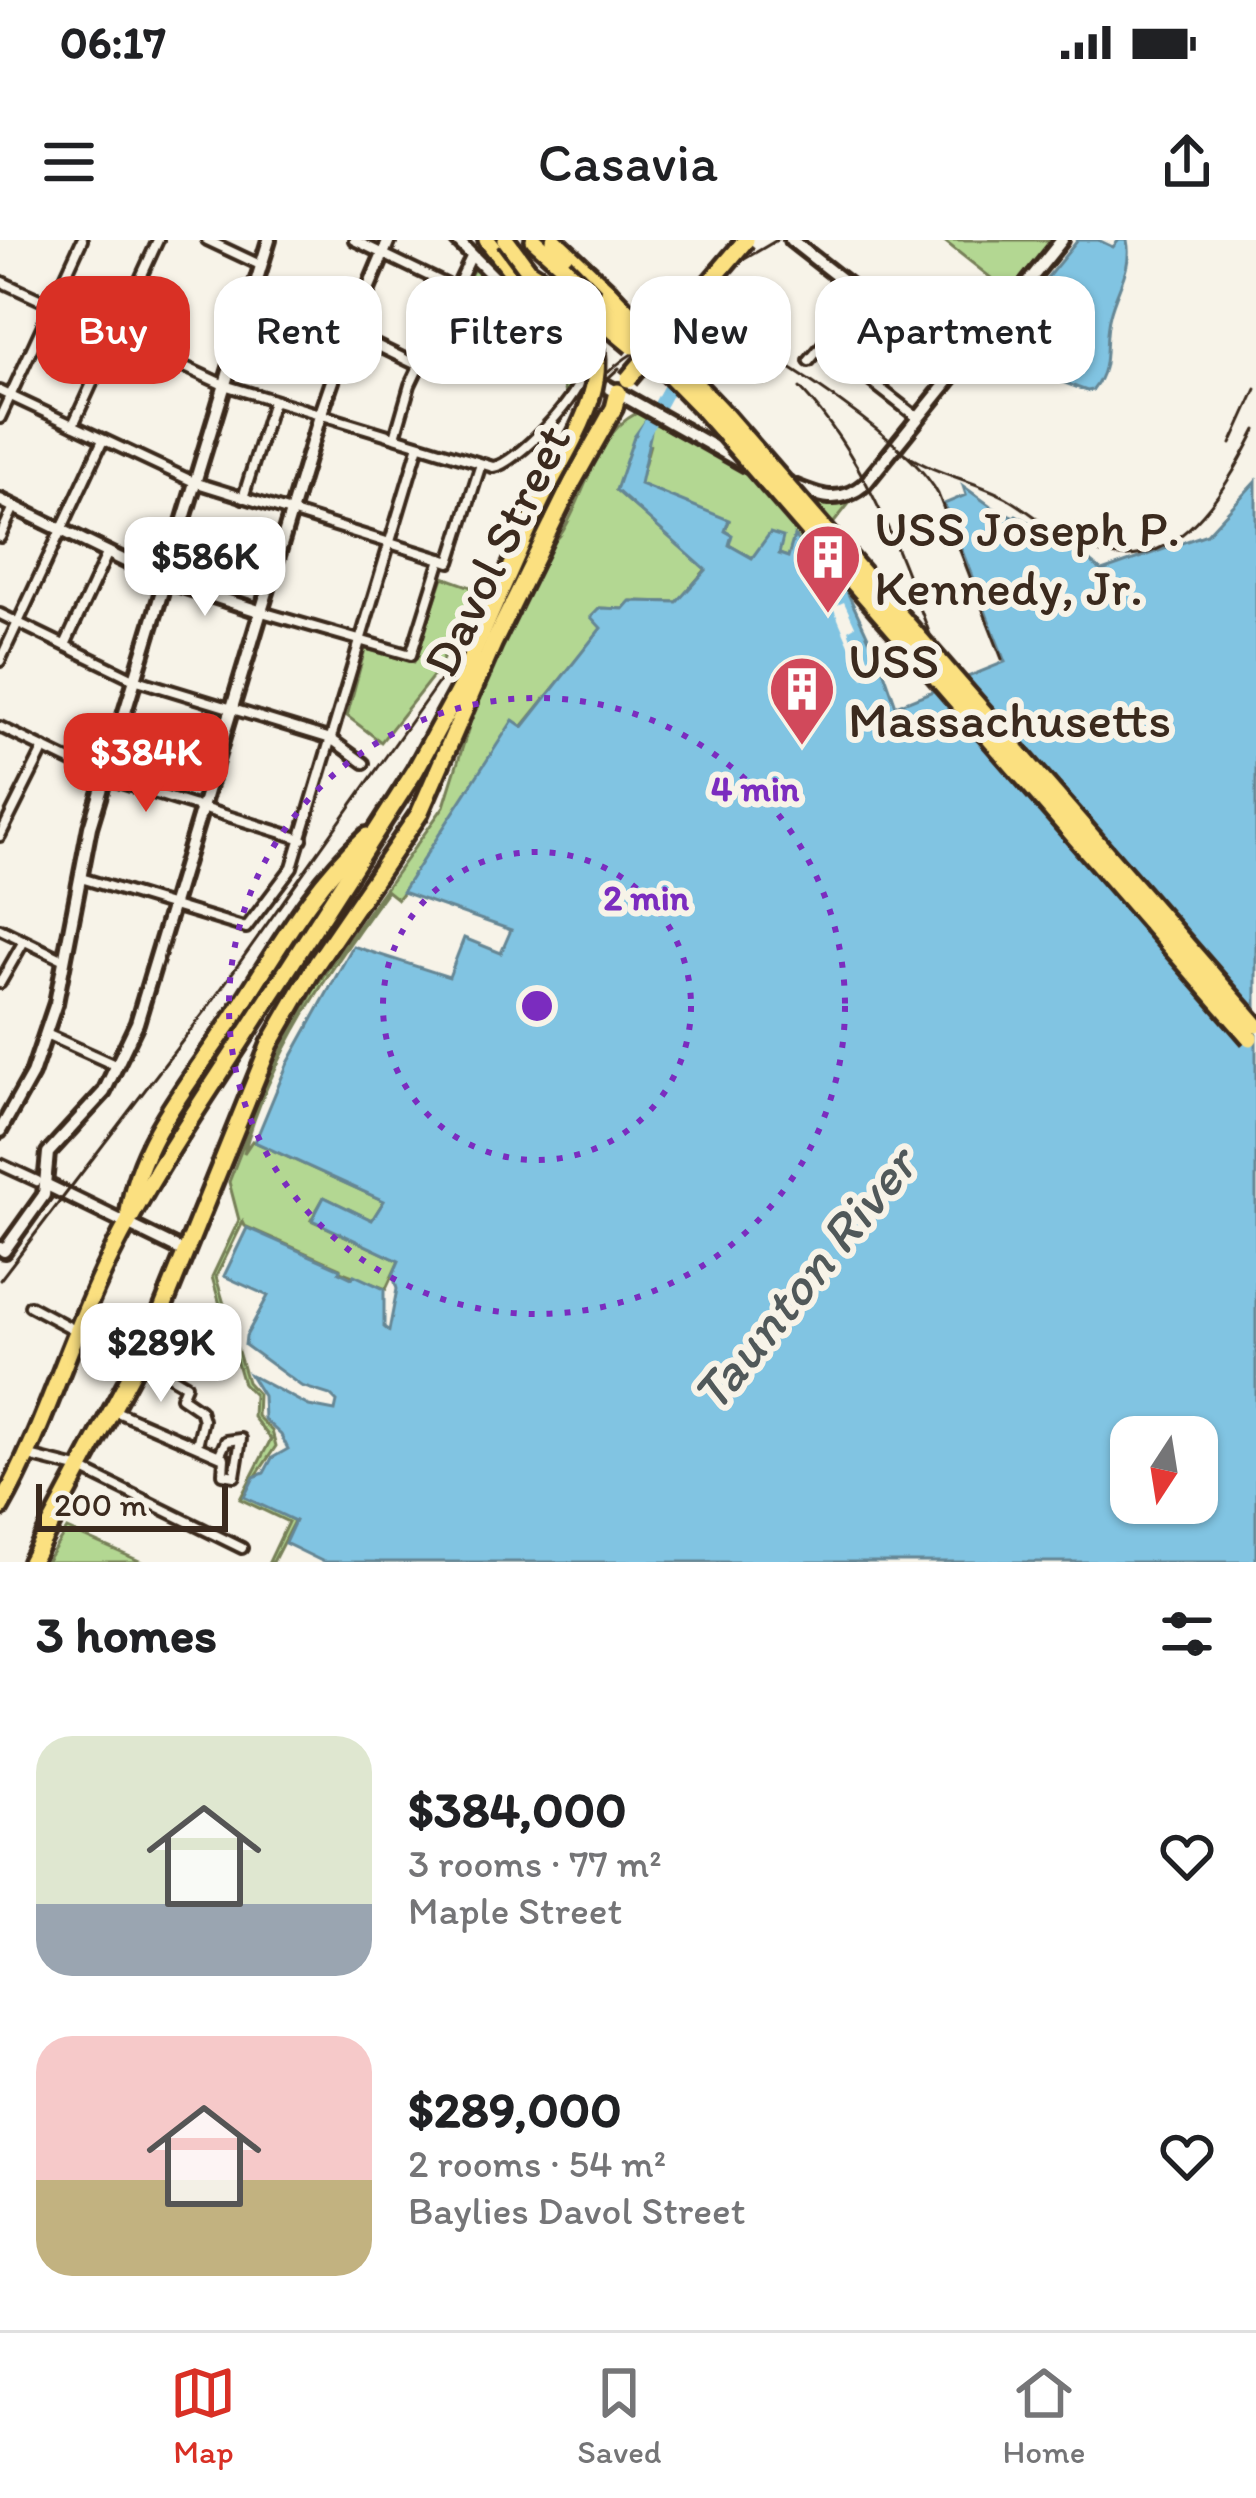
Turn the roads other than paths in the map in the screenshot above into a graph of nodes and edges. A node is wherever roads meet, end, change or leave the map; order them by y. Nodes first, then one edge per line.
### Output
1 (82, 240) edge
2 (158, 240) edge
3 (207, 240) edge
4 (268, 240) edge
5 (354, 240) edge
6 (389, 240) edge
7 (458, 240) edge
8 (534, 240) edge
9 (554, 240) edge
10 (746, 240) edge
11 (1062, 240) edge
12 (792, 241) edge
13 (497, 244) edge
14 (572, 253) edge
15 (381, 254) junction
16 (472, 255) junction
17 (260, 265) junction
18 (65, 276) edge
19 (142, 276) edge
20 (257, 276) edge
21 (372, 276) edge
22 (428, 276) edge
23 (462, 276) edge
24 (493, 276) edge
25 (523, 276) edge
26 (837, 276) edge
27 (1033, 276) edge
28 (0, 281) edge
29 (36, 297) edge
30 (36, 338) edge
31 (815, 354) edge
32 (809, 361) dead end
33 (190, 369) edge
34 (606, 381) edge
35 (92, 384) edge
36 (332, 384) edge
37 (411, 384) edge
38 (582, 384) edge
39 (611, 384) junction
40 (875, 384) edge
41 (946, 384) edge
42 (224, 385) junction
43 (685, 390) junction
44 (0, 391) edge
45 (10, 396) junction
46 (273, 401) junction
47 (321, 415) junction
48 (0, 418) edge
49 (919, 419) junction
50 (73, 425) junction
51 (395, 437) junction
52 (104, 440) junction
53 (419, 445) junction
54 (481, 464) junction
55 (194, 482) junction
56 (243, 498) junction
57 (0, 500) edge
58 (14, 507) junction
59 (292, 513) junction
60 (62, 530) junction
61 (0, 537) edge
62 (391, 543) junction
63 (109, 551) junction
64 (442, 559) junction
65 (164, 580) junction
66 (262, 612) junction
67 (0, 614) edge
68 (18, 622) junction
69 (361, 641) junction
70 (65, 645) junction
71 (0, 662) edge
72 (134, 679) junction
73 (460, 690) junction
74 (232, 710) junction
75 (0, 727) edge
76 (331, 739) junction
77 (44, 748) junction
78 (364, 763) dead end
79 (105, 778) junction
80 (202, 810) junction
81 (384, 820) junction
82 (0, 836) edge
83 (302, 838) junction
84 (81, 878) junction
85 (173, 906) junction
86 (0, 929) edge
87 (24, 940) junction
88 (66, 961) junction
89 (261, 974) junction
90 (0, 983) edge
91 (297, 995) junction
92 (1256, 1024) edge
93 (46, 1034) junction
94 (1256, 1045) edge
95 (117, 1066) junction
96 (0, 1131) edge
97 (0, 1163) edge
98 (42, 1183) junction
99 (128, 1222) junction
100 (1, 1252) edge
101 (187, 1253) junction
102 (30, 1306) dead end
103 (76, 1332) junction
104 (141, 1358) junction
105 (113, 1410) junction
106 (197, 1446) junction
107 (27, 1455) junction
108 (218, 1456) junction
109 (81, 1469) junction
110 (2, 1501) edge
111 (242, 1548) dead end
112 (31, 1562) edge

1 - 18 street
2 - 19 street
3 - 17 street
4 - 17 main road
5 - 15 street
6 - 15 main road
7 - 16 main road
8 - 14 highway
9 - 14 highway
10 - 39 highway, bridge
11 - 27 main road
12 - 26 main road
13 - 25 highway
13 - 43 highway, bridge
13 - 73 highway, bridge
14 - 43 highway, bridge
14 - 92 highway, bridge
15 - 21 main road
15 - 22 street
16 - 23 street
16 - 24 main road
17 - 20 main road
28 - 29 street
30 - 45 street
31 - 32 street
33 - 42 street
34 - 39 main road
35 - 50 street
36 - 47 main road
37 - 51 street
38 - 54 street
39 - 49 main road
39 - 73 highway, Davol Street
39 - 91 highway, Davol Street
40 - 49 street
41 - 49 main road
42 - 46 street
42 - 55 main road
43 - 94 highway, bridge
44 - 45 street
45 - 48 street
45 - 50 street
46 - 47 street
46 - 56 street
47 - 51 street
47 - 59 main road
50 - 52 street
51 - 53 street
52 - 55 street
52 - 60 street
53 - 54 street
53 - 62 street
54 - 64 street
55 - 56 street
55 - 65 main road
56 - 59 street
57 - 58 main road
58 - 60 main road
58 - 61 street
59 - 62 street
59 - 66 main road
60 - 63 main road
60 - 68 street
62 - 64 street
62 - 69 street
63 - 65 main road
63 - 70 street
64 - 69 street
65 - 66 main road
65 - 72 main road
66 - 69 street
66 - 74 main road
67 - 68 street
68 - 70 street
68 - 71 street
69 - 76 street
70 - 72 street
72 - 74 street
72 - 79 main road
73 - 81 highway, Davol Street
74 - 76 street
74 - 80 main road
75 - 77 street
76 - 78 street
76 - 83 street
77 - 79 street
77 - 82 street
79 - 80 street
79 - 84 main road
80 - 83 street
80 - 85 main road
81 - 89 highway
81 - 99 highway, Davol Street, bridge
83 - 85 street
84 - 85 street
84 - 88 main road
85 - 95 main road
86 - 87 street
87 - 88 street
87 - 90 street
88 - 93 main road
89 - 91 highway
89 - 99 highway
91 - 101 highway, Davol Street
93 - 95 street
93 - 96 main road
95 - 98 main road
97 - 98 street
98 - 99 main road
98 - 100 main road
99 - 101 main road
99 - 103 highway, Davol Street
101 - 104 highway, Davol Street
102 - 103 street
103 - 107 highway, Davol Street
104 - 105 highway, Davol Street
104 - 106 street
105 - 106 street
105 - 109 highway, Davol Street
106 - 108 street
107 - 109 street
107 - 110 highway, Davol Street
108 - 108 street
109 - 111 street
109 - 112 highway, Davol Street

